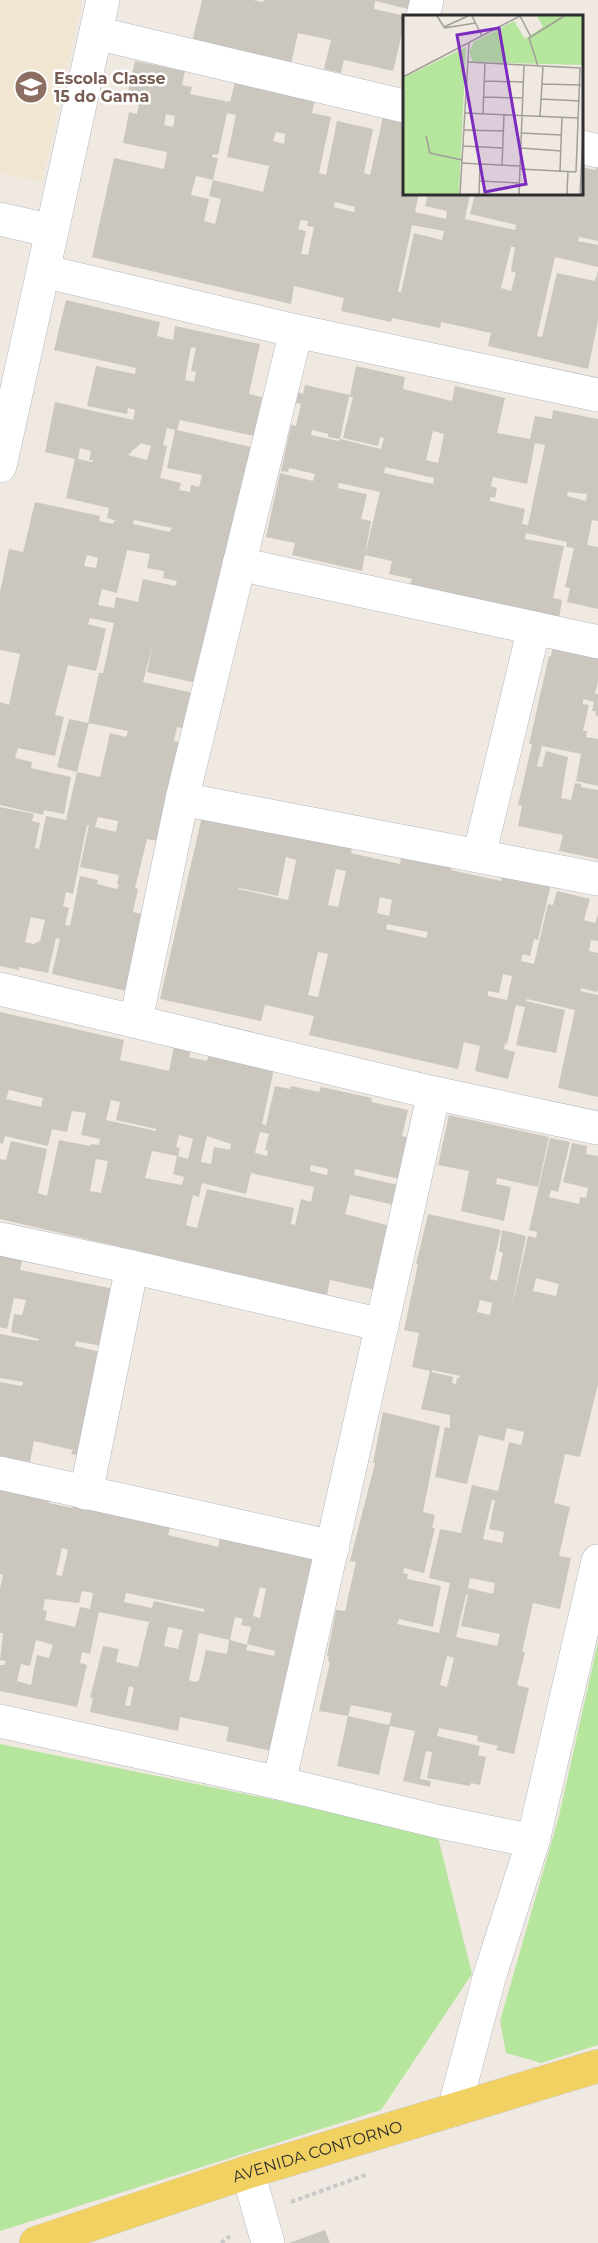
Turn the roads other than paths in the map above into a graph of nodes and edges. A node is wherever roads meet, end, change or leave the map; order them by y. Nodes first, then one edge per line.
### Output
1 (103, 0) edge
2 (427, 0) edge
3 (423, 15) edge
4 (96, 33) junction
5 (403, 101) edge
6 (583, 147) edge
7 (598, 151) edge
8 (0, 219) edge
9 (52, 231) junction
10 (43, 271) junction
11 (296, 331) junction
12 (597, 389) edge
13 (0, 466) edge
14 (239, 564) junction
15 (534, 628) junction
16 (598, 642) edge
17 (182, 799) junction
18 (479, 856) junction
19 (598, 879) edge
20 (0, 989) edge
21 (136, 1020) junction
22 (434, 1093) junction
23 (598, 1128) edge
24 (0, 1239) edge
25 (132, 1267) junction
26 (382, 1325) junction
27 (0, 1473) edge
28 (86, 1493) junction
29 (333, 1547) junction
30 (598, 1561) edge
31 (0, 1721) edge
32 (279, 1783) junction
33 (533, 1841) junction
34 (598, 2066) edge
35 (454, 2110) junction
36 (248, 2172) junction
37 (36, 2243) edge
38 (268, 2243) edge

1 - 4 street
2 - 3 street
4 - 5 street
4 - 9 street
6 - 7 street
8 - 9 street
9 - 10 street
10 - 11 street
10 - 13 street
11 - 12 street
11 - 14 street
14 - 15 street
14 - 17 street
15 - 16 street
15 - 18 street
17 - 18 street
17 - 21 street
18 - 19 street
20 - 21 street
21 - 22 street
22 - 23 street
22 - 26 street
24 - 25 street
25 - 26 street
25 - 28 street
26 - 29 street
27 - 28 street
28 - 29 street
29 - 32 street
30 - 33 street
31 - 32 street
32 - 33 street
33 - 35 street
34 - 35 main road, AVENIDA CONTORNO
35 - 36 main road, AVENIDA CONTORNO
36 - 37 main road, AVENIDA CONTORNO
36 - 38 street

